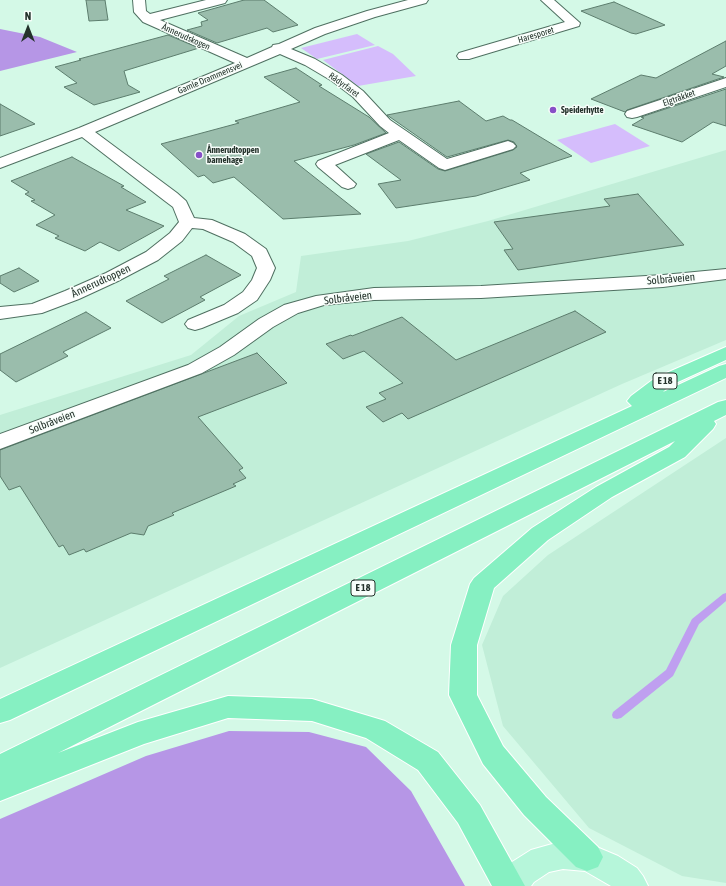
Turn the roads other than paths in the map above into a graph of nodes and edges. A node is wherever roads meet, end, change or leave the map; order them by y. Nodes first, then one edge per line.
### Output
1 (139, 0) edge
2 (221, 0) edge
3 (422, 0) edge
4 (547, 0) edge
5 (148, 19) junction
6 (278, 48) junction
7 (464, 56) dead end
8 (246, 63) junction
9 (726, 82) edge
10 (632, 114) dead end
11 (84, 131) junction
12 (400, 134) junction
13 (508, 146) dead end
14 (0, 163) edge
15 (348, 184) dead end
16 (188, 222) junction
17 (726, 274) edge
18 (0, 313) edge
19 (196, 324) dead end
20 (726, 353) edge
21 (726, 370) edge
22 (722, 409) edge
23 (612, 422) junction
24 (0, 442) edge
25 (0, 712) edge
26 (0, 768) edge
27 (0, 788) edge
28 (587, 858) junction
29 (509, 886) edge
30 (513, 886) edge
31 (632, 886) edge

1 - 5 street, Ånnerudskogen
2 - 5 street
3 - 6 street, Gamle Drammensvei
4 - 7 street, Haresporet
5 - 8 street, Ånnerudskogen
6 - 8 street, Gamle Drammensvei
6 - 12 street, Rådyrfaret
8 - 11 street, Gamle Drammensvei
9 - 10 street, Elgtråkket
11 - 14 street, Gamle Drammensvei
11 - 16 street
12 - 13 street, Rådyrfaret
12 - 15 street
16 - 18 street, Ånnerudtoppen
16 - 19 street
17 - 24 street, Solbråveien
20 - 23 highway, E 18
21 - 23 highway, E 18
22 - 26 highway, E 18
22 - 28 highway, E 18
23 - 25 highway, E 18
27 - 29 highway
28 - 30 main road
28 - 31 main road

